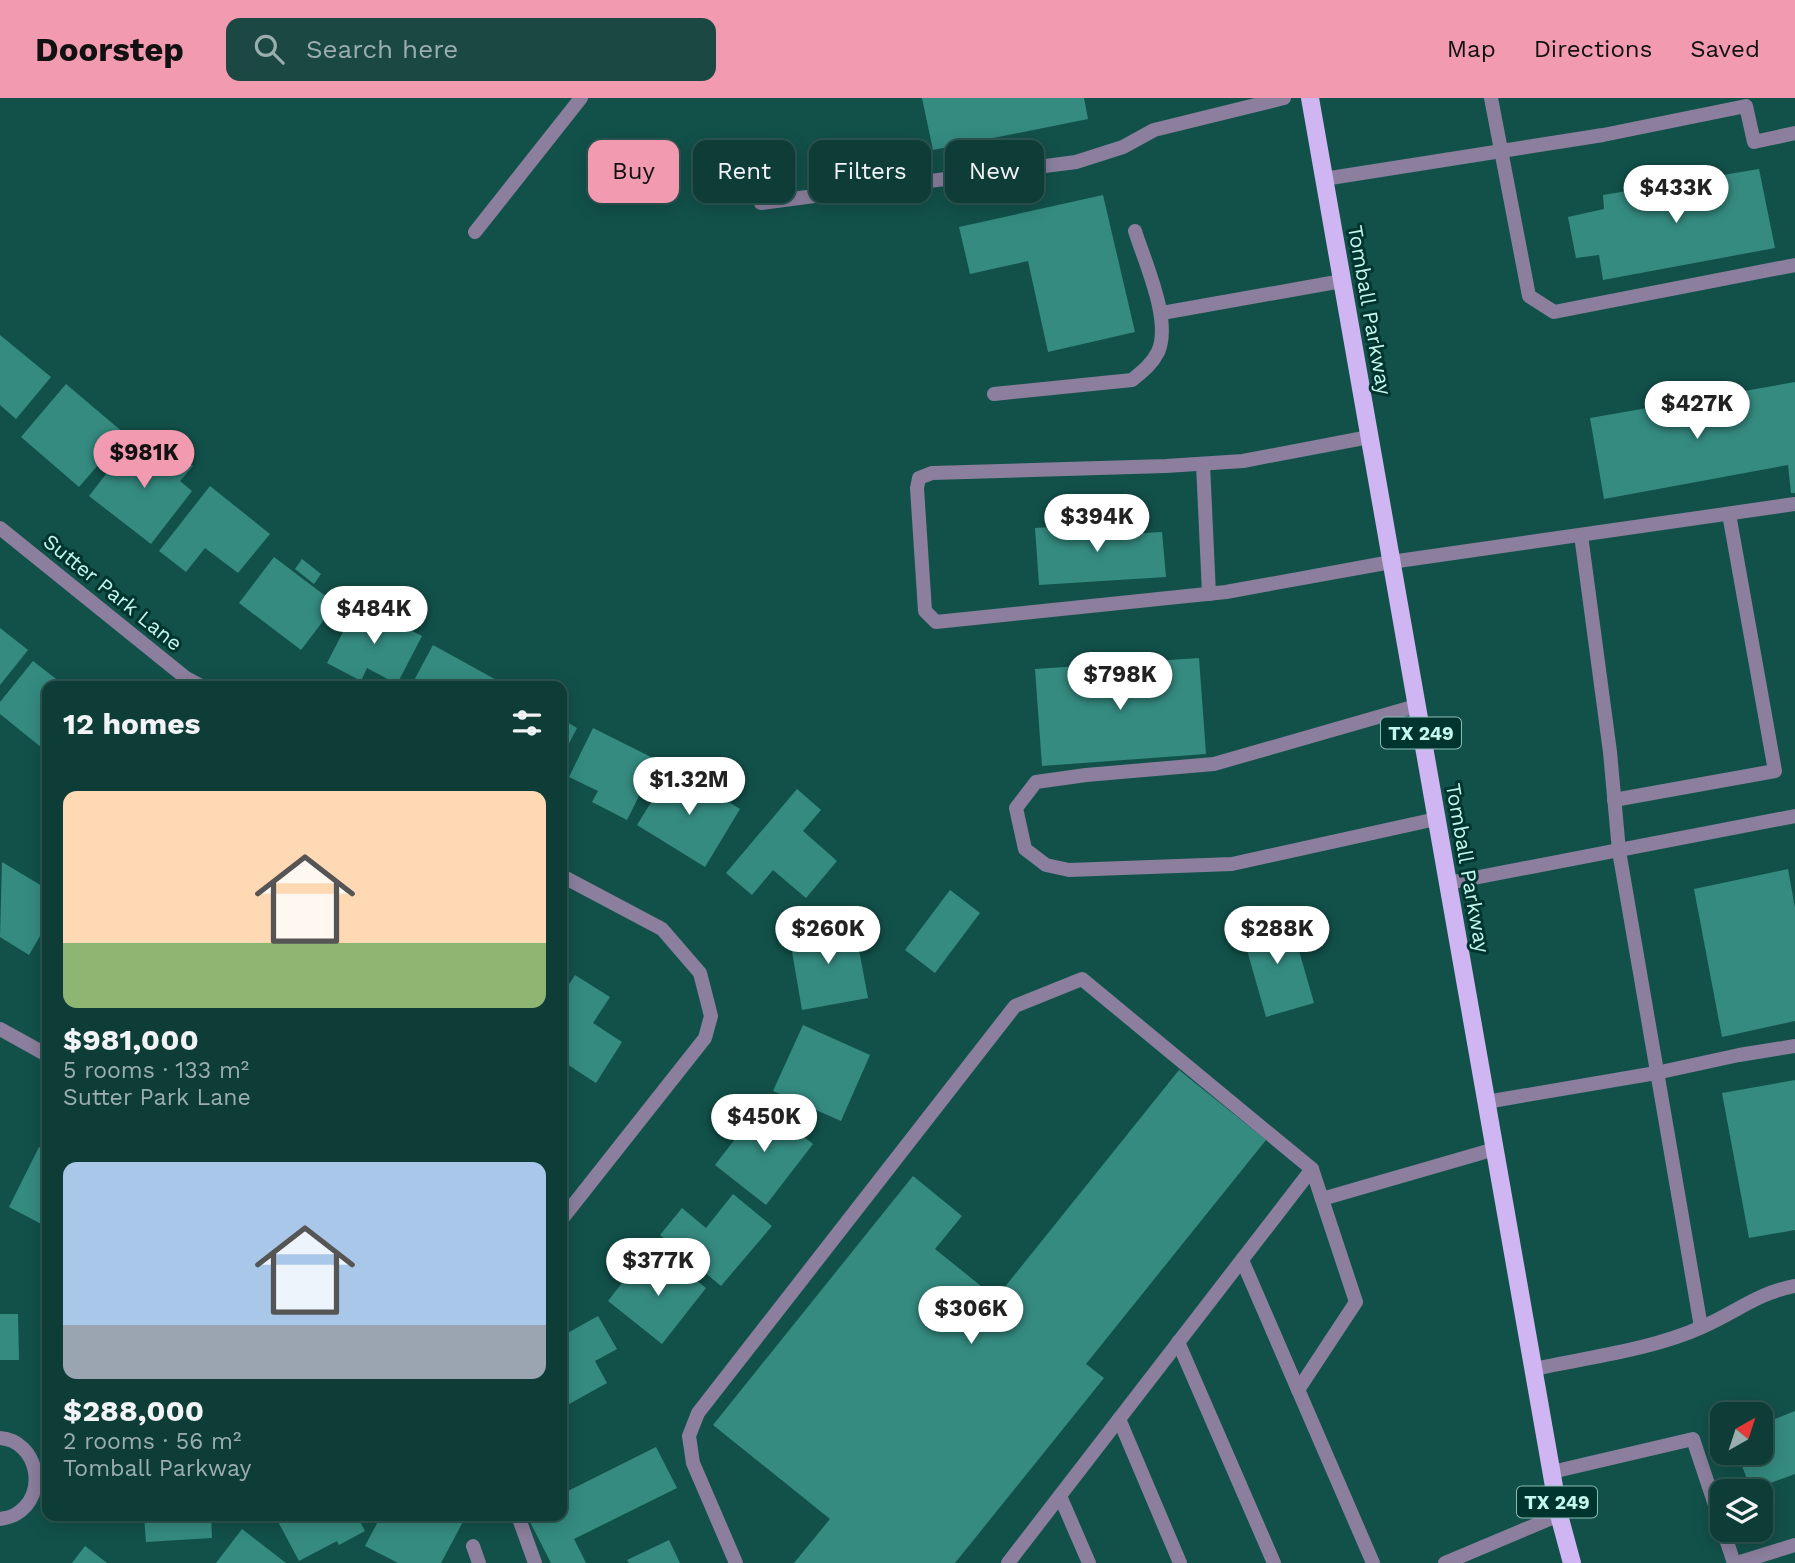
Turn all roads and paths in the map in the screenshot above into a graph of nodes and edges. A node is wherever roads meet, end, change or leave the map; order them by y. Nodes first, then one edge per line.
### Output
1 (580, 98) edge
2 (1284, 98) edge
3 (1310, 98) edge
4 (1491, 98) edge
5 (1795, 134) edge
6 (1501, 152) junction
7 (1324, 179) junction
8 (795, 199) edge
9 (475, 232) dead end
10 (1135, 232) dead end
11 (1795, 265) edge
12 (1342, 281) junction
13 (1162, 313) junction
14 (994, 394) dead end
15 (1369, 436) junction
16 (1203, 464) junction
17 (1795, 504) edge
18 (1729, 514) junction
19 (0, 528) edge
20 (1581, 534) junction
21 (1391, 562) junction
22 (1209, 594) junction
23 (192, 681) edge
24 (1416, 706) junction
25 (1614, 800) junction
26 (1795, 816) edge
27 (1436, 819) junction
28 (1619, 851) junction
29 (567, 879) edge
30 (1448, 883) junction
31 (0, 1029) edge
32 (1795, 1046) edge
33 (42, 1052) edge
34 (1656, 1073) junction
35 (1486, 1102) junction
36 (1494, 1149) junction
37 (1312, 1169) junction
38 (1322, 1199) junction
39 (567, 1213) edge
40 (1242, 1260) junction
41 (1795, 1286) edge
42 (1701, 1328) junction
43 (1178, 1342) junction
44 (1534, 1369) junction
45 (1298, 1390) junction
46 (1119, 1419) junction
47 (0, 1438) edge
48 (1552, 1472) junction
49 (1710, 1489) edge
50 (1060, 1496) junction
51 (1559, 1515) junction
52 (0, 1519) edge
53 (520, 1521) edge
54 (1728, 1542) edge
55 (1795, 1545) edge
56 (473, 1546) dead end
57 (479, 1563) edge
58 (535, 1563) edge
59 (737, 1563) edge
60 (1008, 1563) edge
61 (1089, 1563) edge
62 (1180, 1563) edge
63 (1274, 1563) edge
64 (1373, 1563) edge
65 (1446, 1563) edge
66 (1572, 1563) edge
67 (1736, 1563) edge

1 - 9 street
2 - 8 street
3 - 7 main road, Tomball Parkway / TX 249
4 - 6 street
5 - 6 street
6 - 7 street
6 - 11 street
7 - 12 main road, Tomball Parkway / TX 249
10 - 13 street
12 - 13 street
12 - 15 main road, Tomball Parkway / TX 249
13 - 14 street
15 - 16 street
15 - 21 main road, Tomball Parkway / TX 249
16 - 22 street
16 - 22 street
17 - 18 street
18 - 20 street
18 - 25 street
19 - 23 street, Sutter Park Lane
20 - 21 street
20 - 25 street
21 - 22 street
21 - 24 main road, Tomball Parkway / TX 249
24 - 27 main road, Tomball Parkway / TX 249
24 - 27 street
25 - 28 street
26 - 28 street
27 - 30 main road, Tomball Parkway / TX 249
28 - 30 street
28 - 34 street
29 - 39 street
30 - 35 main road, Tomball Parkway / TX 249
31 - 33 street
32 - 34 street
34 - 35 street
34 - 42 street
35 - 36 main road, Tomball Parkway / TX 249
36 - 38 street
36 - 44 main road, Tomball Parkway / TX 249
37 - 38 street
37 - 40 street
37 - 59 street
38 - 45 street
40 - 43 street
40 - 45 street
41 - 42 street
42 - 44 street
43 - 46 street
43 - 63 street
44 - 48 main road, Tomball Parkway / TX 249
45 - 64 street
46 - 50 street
46 - 62 street
47 - 52 street
48 - 49 street
48 - 51 main road, Tomball Parkway / TX 249
50 - 60 street
50 - 61 street
51 - 65 street
51 - 66 main road, Tomball Parkway / TX 249
53 - 58 street
54 - 67 street
55 - 67 street
56 - 57 street

